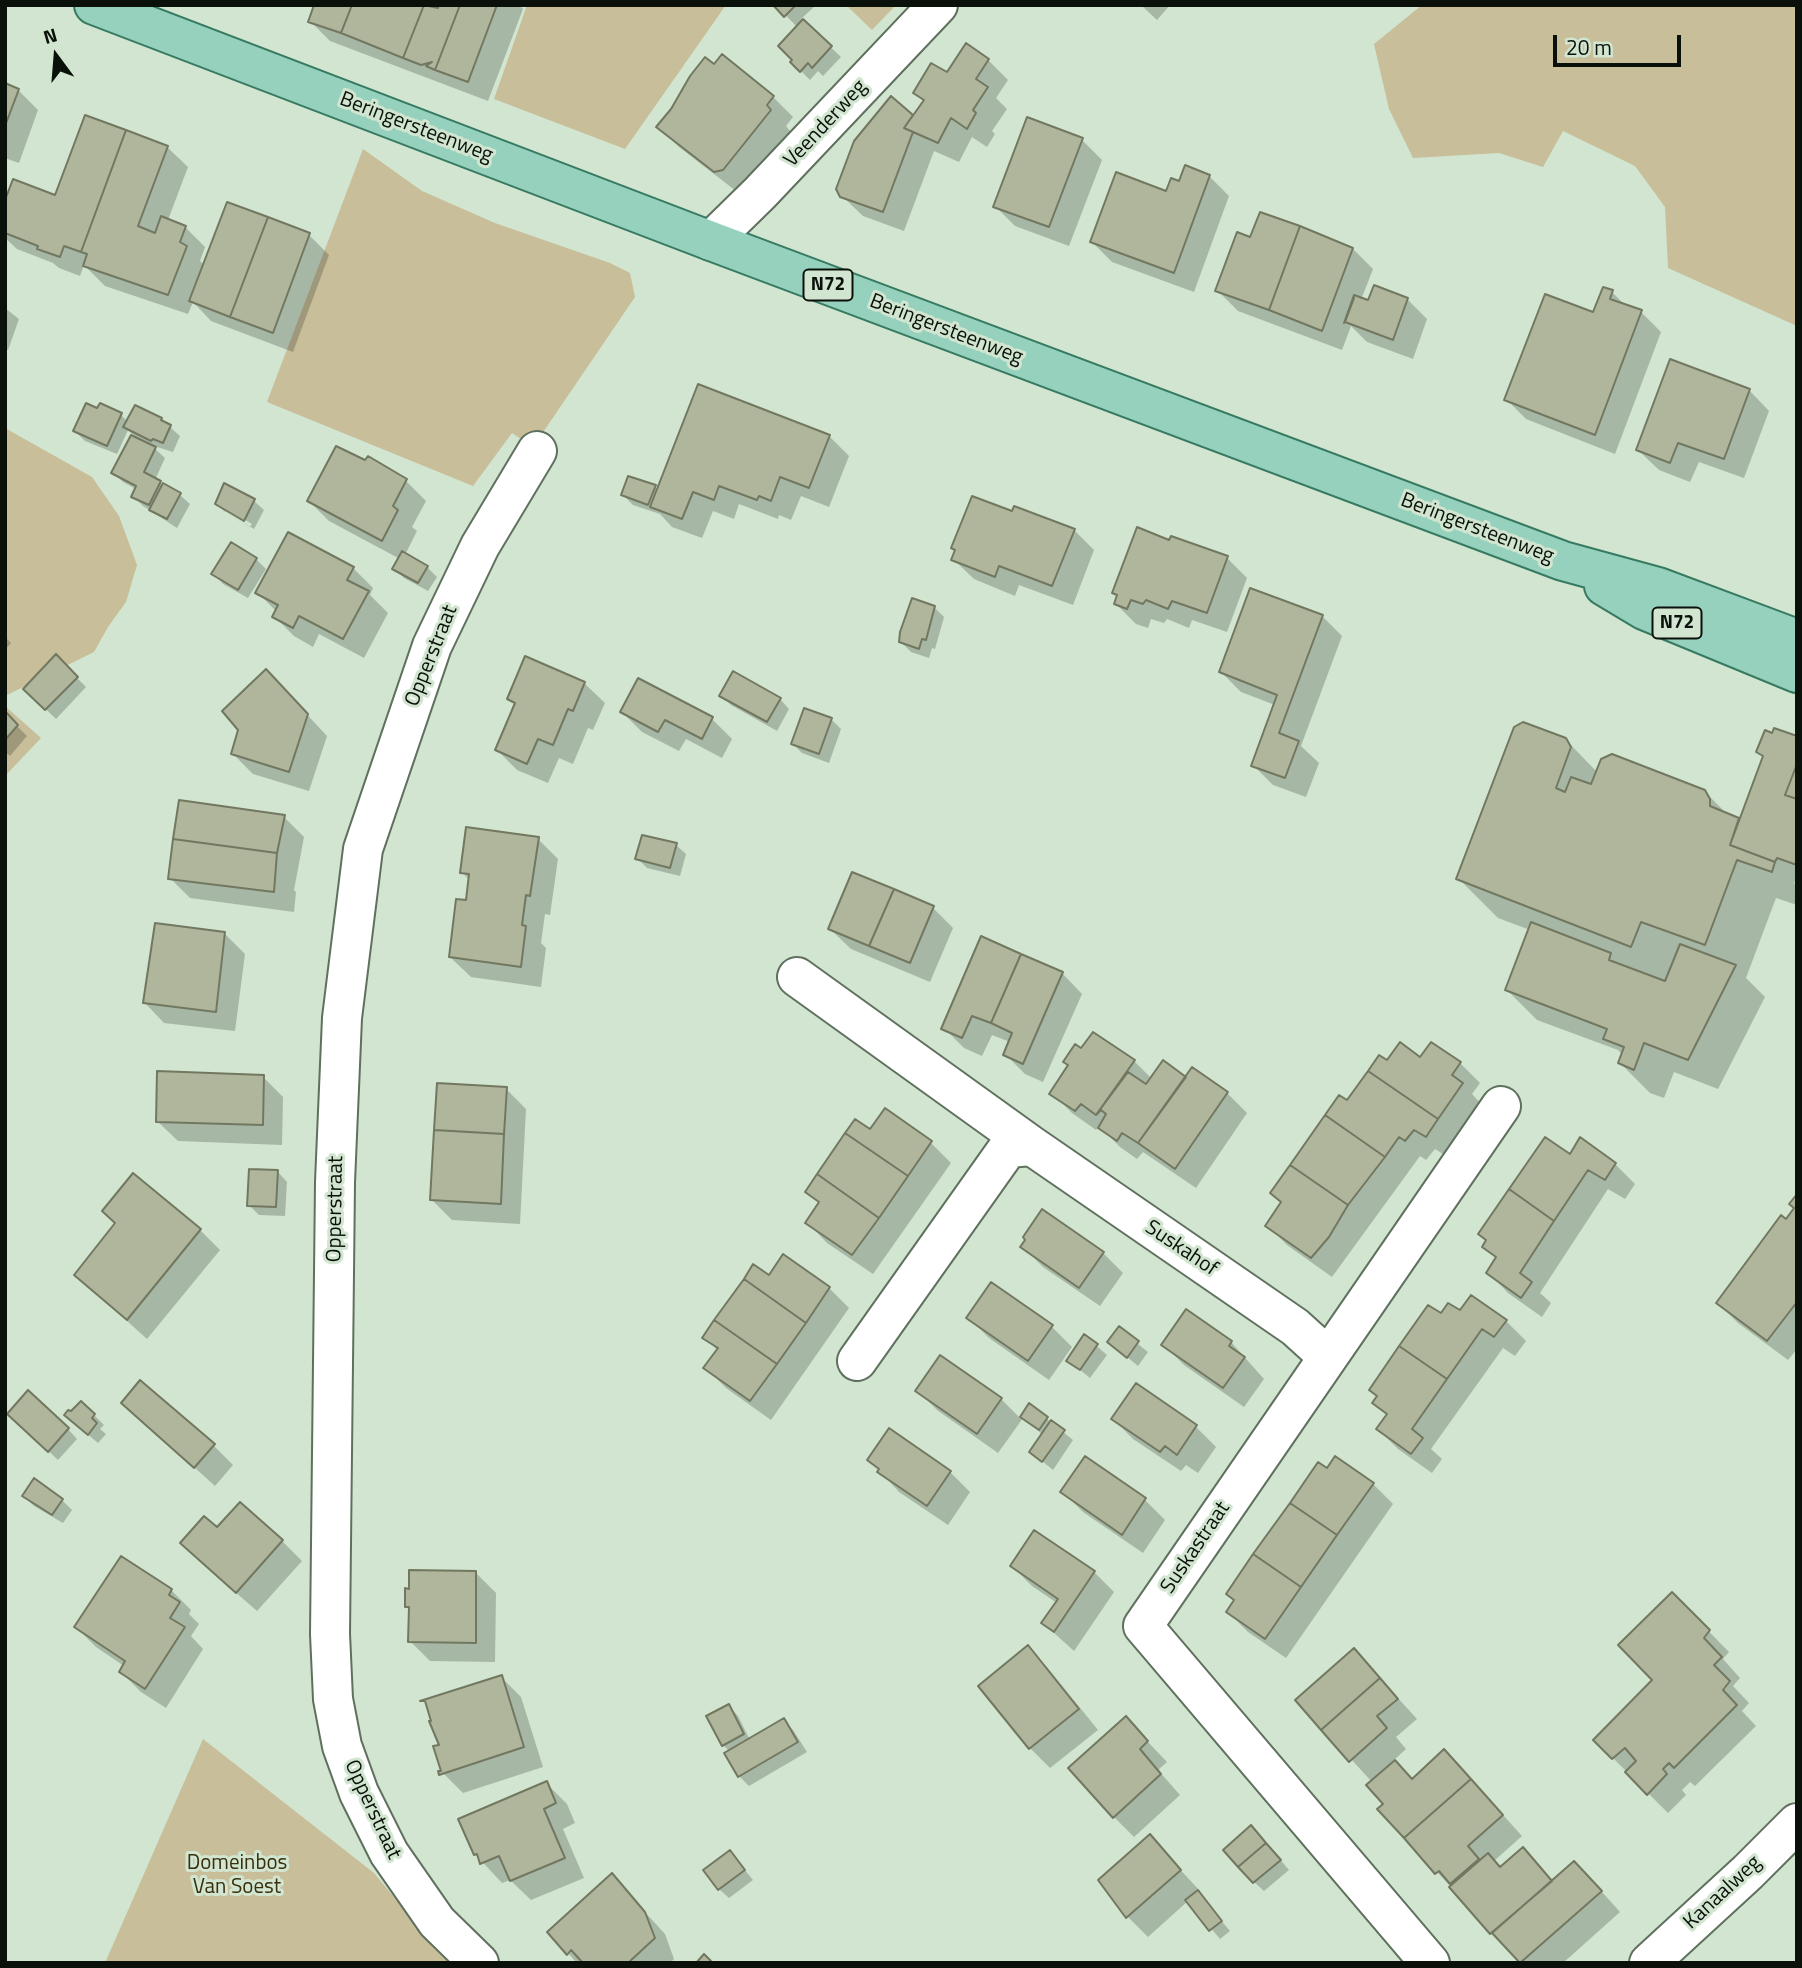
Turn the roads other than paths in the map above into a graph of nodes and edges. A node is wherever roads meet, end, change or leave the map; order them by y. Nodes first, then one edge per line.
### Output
1 (94, 5) edge
2 (938, 5) edge
3 (710, 241) junction
4 (537, 451) dead end
5 (1563, 561) junction
6 (1797, 639) edge
7 (1797, 673) edge
8 (797, 976) dead end
9 (1501, 1106) dead end
10 (1032, 1146) junction
11 (1327, 1356) junction
12 (856, 1361) dead end
13 (1797, 1823) edge
14 (480, 1963) edge
15 (1430, 1963) edge
16 (1648, 1963) edge

1 - 3 main road, Beringersteenweg / N72
2 - 3 street, Veenderweg
3 - 5 main road, Beringersteenweg / N72
4 - 14 street, Opperstraat
5 - 6 main road, Beringersteenweg / N72
5 - 7 main road, Beringersteenweg / N72
8 - 10 street, Suskahof
9 - 11 street, Suskastraat
10 - 11 street, Suskahof
10 - 12 street
11 - 15 street, Suskastraat
13 - 16 street, Kanaalweg

